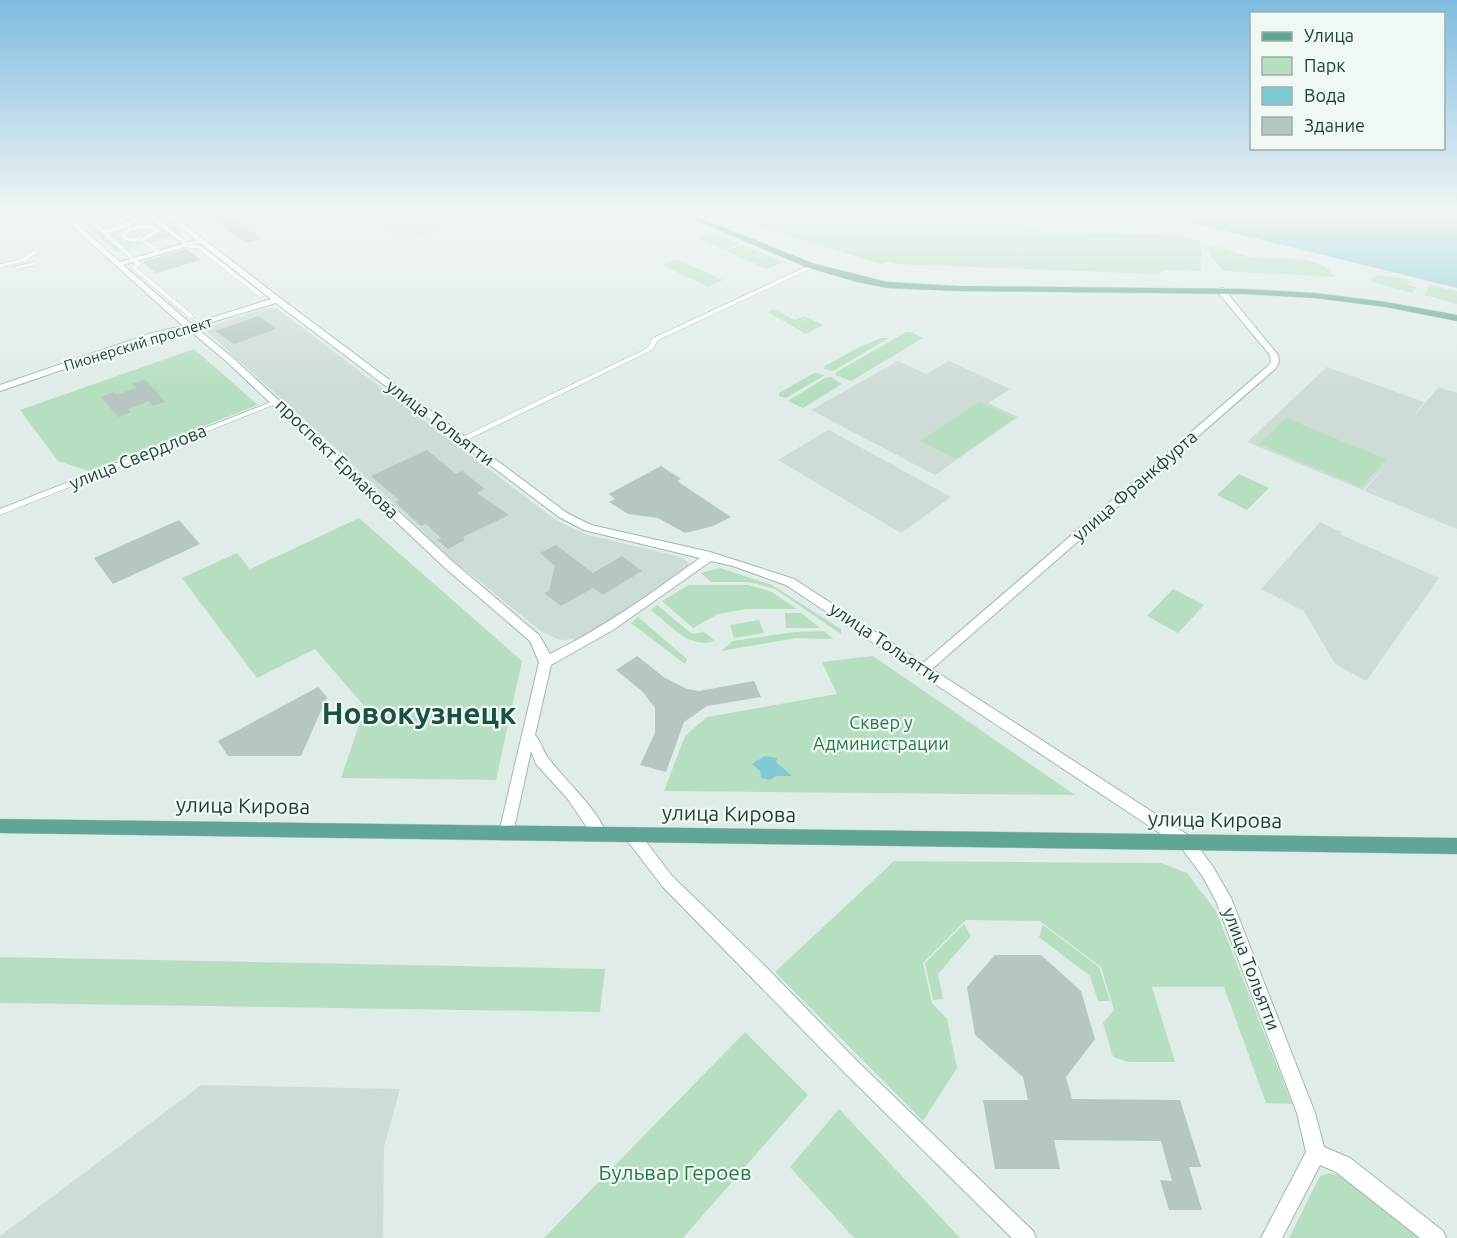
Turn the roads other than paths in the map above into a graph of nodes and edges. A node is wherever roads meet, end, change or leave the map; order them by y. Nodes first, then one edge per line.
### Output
1 (129, 272) edge
2 (138, 272) edge
3 (231, 272) edge
4 (241, 272) edge
5 (800, 272) edge
6 (828, 272) edge
7 (1220, 290) junction
8 (262, 296) dead end
9 (277, 300) junction
10 (1457, 318) edge
11 (191, 322) junction
12 (0, 388) edge
13 (276, 402) junction
14 (462, 439) junction
15 (0, 512) edge
16 (710, 556) junction
17 (545, 662) junction
18 (924, 669) junction
19 (527, 735) junction
20 (0, 826) edge
21 (506, 833) junction
22 (600, 834) junction
23 (632, 835) junction
24 (1186, 842) junction
25 (1457, 846) edge
26 (1316, 1153) junction
27 (1026, 1238) edge
28 (1271, 1238) edge
29 (1436, 1238) edge

1 - 11 street, проспект Ермакова
2 - 11 street
3 - 8 street
4 - 9 street, улица Тольятти
5 - 14 street
6 - 7 main road
7 - 10 main road
7 - 18 street, улица Франкфурта
9 - 11 street, Пионерский проспект
9 - 14 street, улица Тольятти
11 - 12 street, Пионерский проспект
11 - 13 street, проспект Ермакова
13 - 15 street, улица Свердлова
13 - 17 street, проспект Ермакова
14 - 16 street, улица Тольятти
16 - 17 street
16 - 18 street, улица Тольятти
17 - 19 street
18 - 24 street, улица Тольятти
19 - 21 street
19 - 22 street
20 - 21 main road, улица Кирова
21 - 22 main road, улица Кирова
22 - 23 main road, улица Кирова
23 - 24 main road, улица Кирова
23 - 27 street
24 - 25 main road, улица Кирова
24 - 26 street, улица Тольятти
26 - 28 street
26 - 29 street

